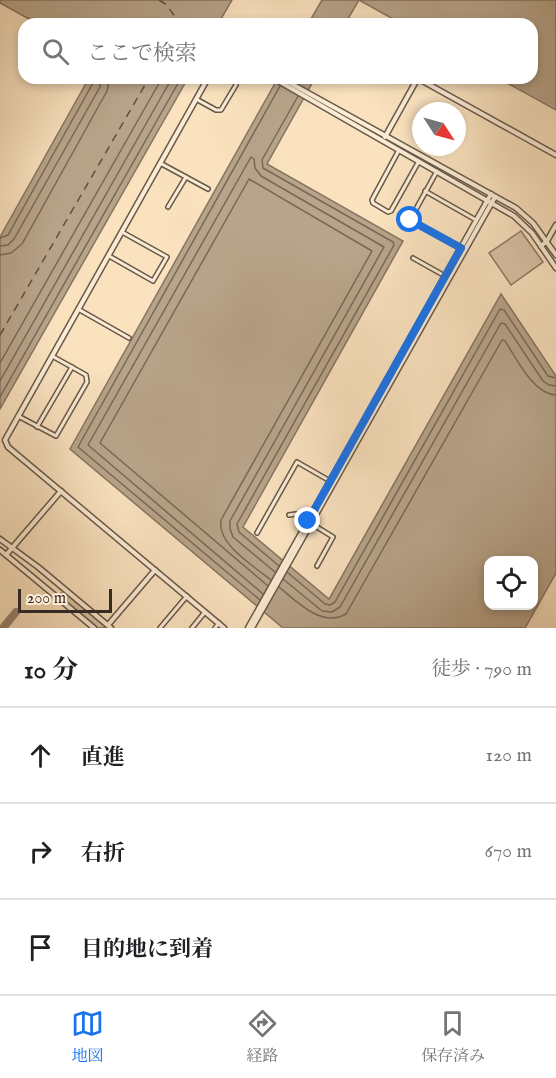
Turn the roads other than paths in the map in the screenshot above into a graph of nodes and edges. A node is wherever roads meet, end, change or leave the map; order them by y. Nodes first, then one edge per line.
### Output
1 (205, 84) edge
2 (236, 84) edge
3 (285, 84) edge
4 (291, 84) edge
5 (414, 84) edge
6 (429, 84) edge
7 (313, 98) junction
8 (196, 99) junction
9 (385, 135) junction
10 (382, 141) junction
11 (399, 150) junction
12 (556, 155) edge
13 (419, 161) junction
14 (160, 163) junction
15 (436, 171) junction
16 (186, 177) junction
17 (208, 189) dead end
18 (425, 191) junction
19 (493, 195) junction
20 (490, 201) junction
21 (168, 207) dead end
22 (477, 220) junction
23 (556, 225) edge
24 (122, 232) junction
25 (546, 241) junction
26 (541, 246) junction
27 (461, 248) junction
28 (556, 255) edge
29 (108, 256) junction
30 (413, 258) dead end
31 (556, 268) edge
32 (445, 276) junction
33 (78, 309) junction
34 (425, 316) junction
35 (129, 338) dead end
36 (52, 356) junction
37 (72, 367) junction
38 (18, 416) junction
39 (365, 422) junction
40 (38, 427) junction
41 (330, 481) junction
42 (61, 491) junction
43 (289, 515) dead end
44 (309, 523) junction
45 (257, 533) dead end
46 (0, 540) edge
47 (13, 548) junction
48 (0, 550) edge
49 (6, 555) junction
50 (317, 566) dead end
51 (155, 570) junction
52 (187, 596) junction
53 (205, 612) junction
54 (219, 623) junction
55 (110, 627) edge
56 (94, 628) edge
57 (160, 628) edge
58 (192, 628) edge
59 (215, 628) edge
60 (224, 628) edge
61 (250, 628) edge

1 - 8 street
2 - 8 street
3 - 7 street
4 - 7 street
5 - 9 street
6 - 12 street
7 - 9 street
7 - 10 street
8 - 14 street
9 - 10 street
9 - 19 street
10 - 11 street
11 - 13 street
11 - 13 street
13 - 15 street
14 - 16 street
14 - 24 street
15 - 18 street
15 - 20 street
16 - 17 street
16 - 21 street
18 - 22 street
18 - 27 street
19 - 20 street
19 - 25 street
20 - 22 street
20 - 26 street
20 - 34 street
22 - 27 street
23 - 25 street
24 - 29 street
24 - 29 street
25 - 26 street
25 - 28 street
26 - 31 street
27 - 32 street
29 - 33 street
30 - 32 street
32 - 34 street
33 - 35 street
33 - 36 street
34 - 39 street
36 - 37 street
36 - 38 street
37 - 40 street
37 - 40 street
38 - 40 street
38 - 42 street
39 - 41 street
39 - 44 street
41 - 44 street
41 - 45 street
42 - 47 street
42 - 51 street
43 - 44 street
44 - 50 street
44 - 61 street
46 - 47 street
47 - 49 street
47 - 55 street
48 - 49 street
49 - 56 street
51 - 52 street
51 - 55 street
52 - 53 street
52 - 57 street
53 - 54 street
53 - 58 street
54 - 59 street
54 - 60 street

